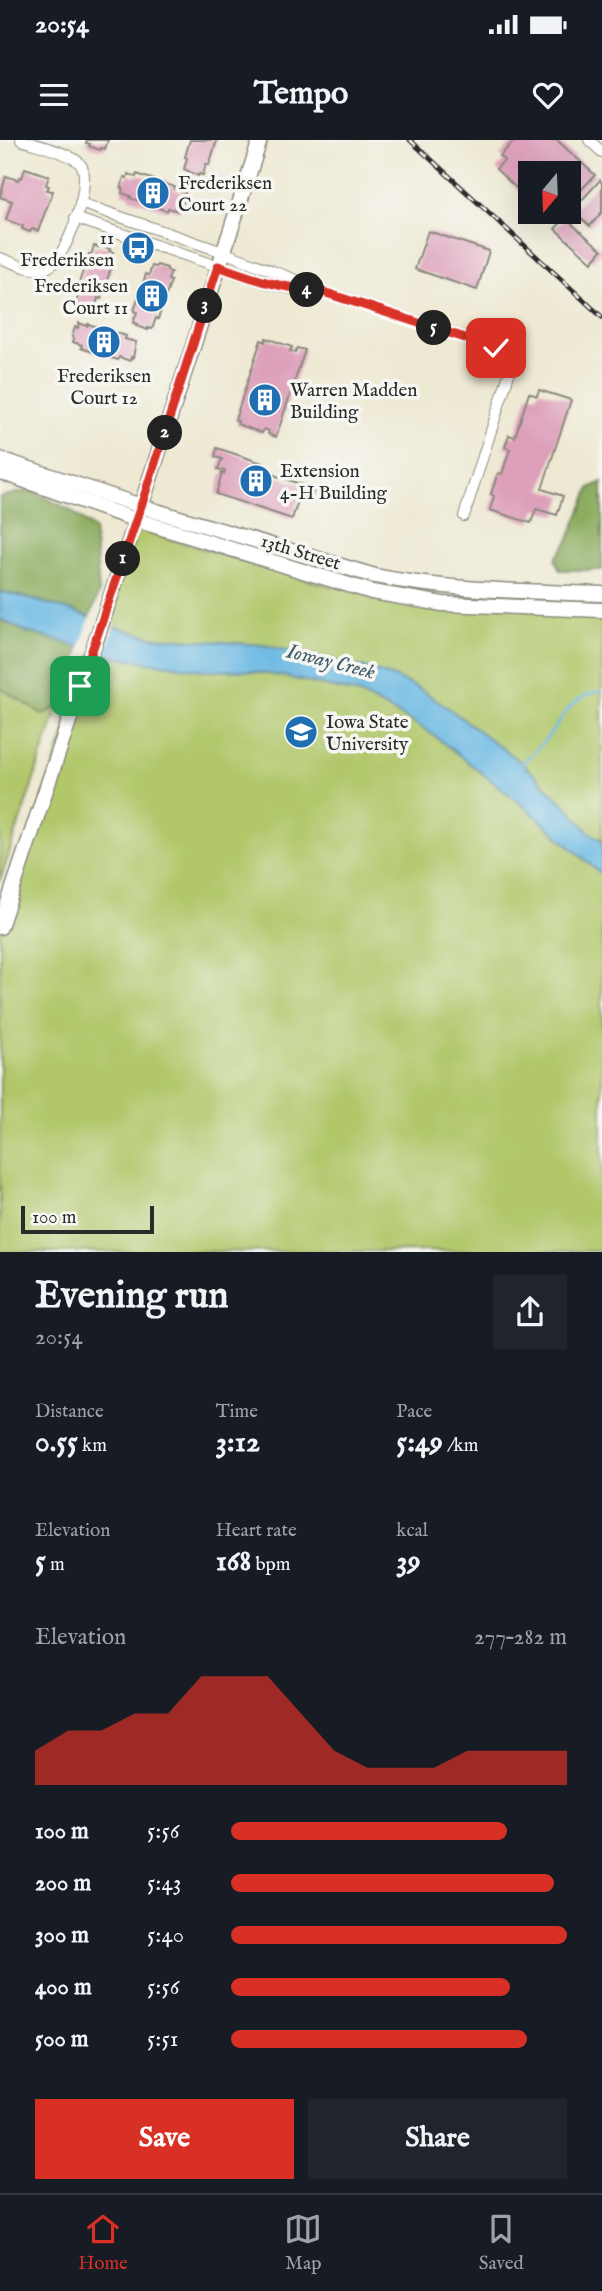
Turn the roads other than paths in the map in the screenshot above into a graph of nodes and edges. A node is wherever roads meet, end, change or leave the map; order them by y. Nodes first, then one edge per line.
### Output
1 (21, 140) edge
2 (260, 140) edge
3 (589, 140) edge
4 (602, 152) edge
5 (80, 203) junction
6 (75, 218) junction
7 (0, 258) edge
8 (221, 259) junction
9 (0, 459) edge
10 (0, 472) edge
11 (139, 513) junction
12 (464, 516) dead end
13 (602, 594) edge
14 (602, 610) edge
15 (0, 927) edge

1 - 5 street
2 - 8 main road
3 - 4 street
5 - 6 street
5 - 8 street
6 - 7 street
6 - 8 street
8 - 11 main road
8 - 12 street
9 - 11 main road, 13th Street
10 - 11 main road, 13th Street
11 - 13 main road, 13th Street
11 - 14 main road, 13th Street
11 - 15 main road

